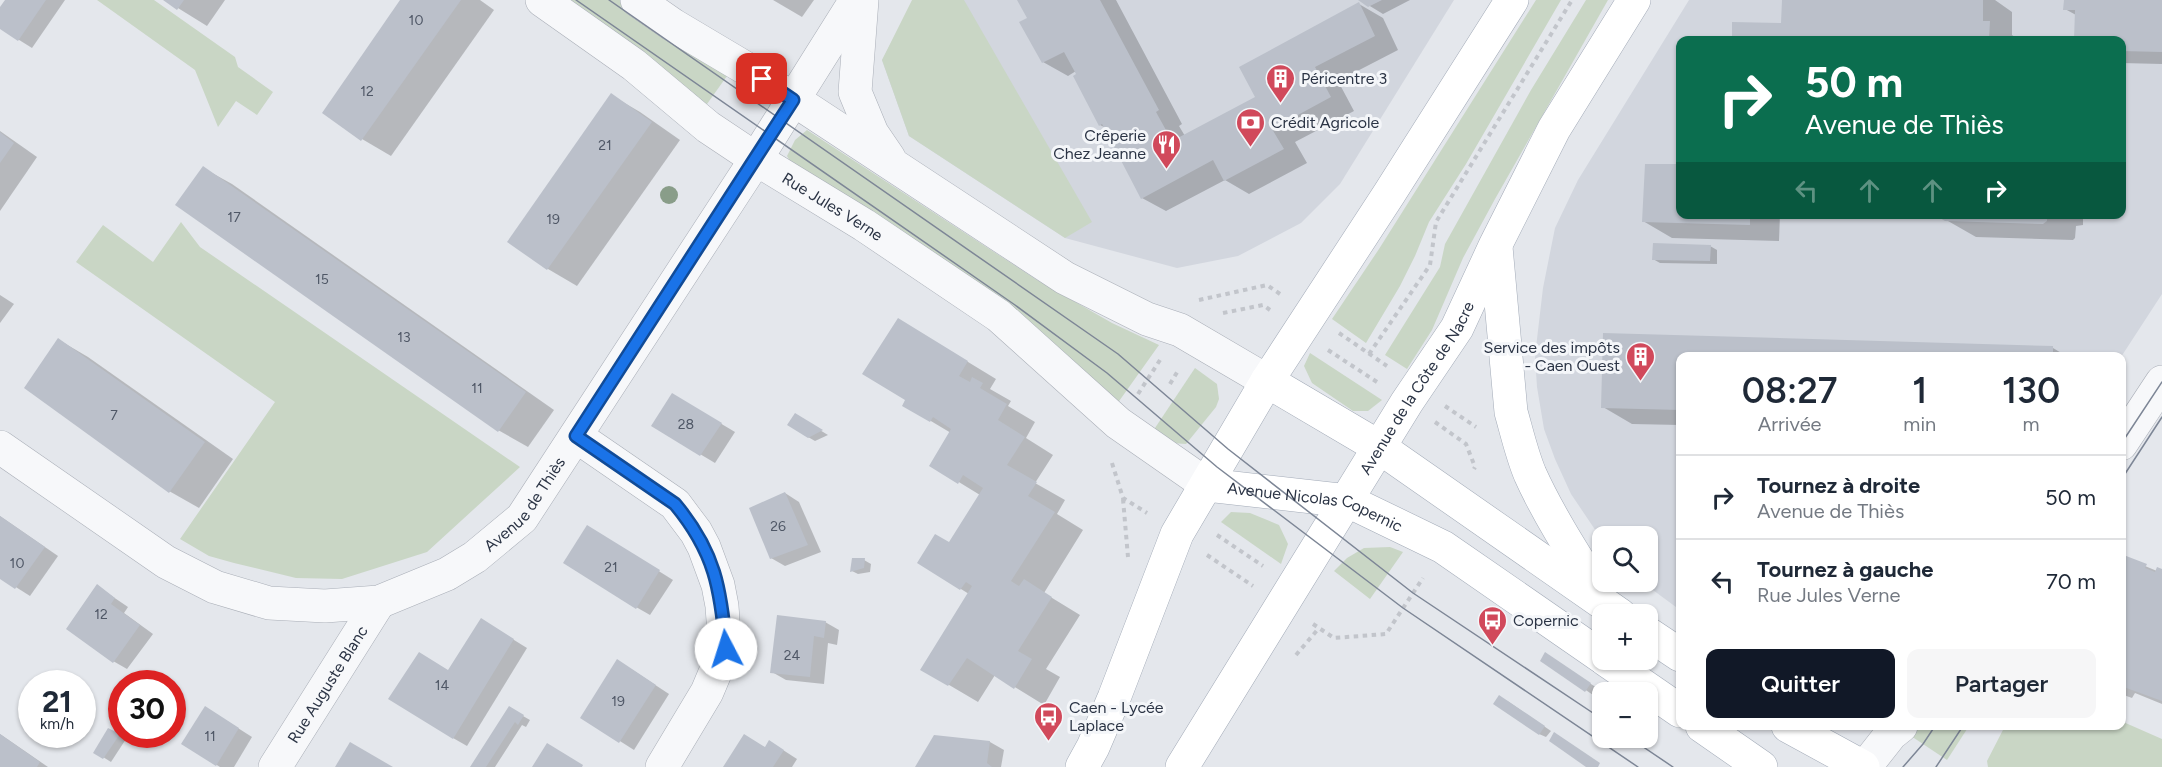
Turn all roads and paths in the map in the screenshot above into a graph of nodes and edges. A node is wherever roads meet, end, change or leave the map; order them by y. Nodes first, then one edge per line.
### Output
1 (542, 0) edge
2 (637, 0) edge
3 (856, 0) edge
4 (862, 0) edge
5 (1512, 0) edge
6 (1572, 0) edge
7 (1634, 0) edge
8 (793, 100) junction
9 (756, 159) junction
10 (895, 168) junction
11 (1495, 246) junction
12 (1200, 299) dead end
13 (1288, 299) dead end
14 (1216, 315) dead end
15 (1278, 316) dead end
16 (1329, 327) dead end
17 (1324, 347) dead end
18 (1035, 349) joint
19 (1369, 354) junction
20 (1388, 366) dead end
21 (1156, 367) dead end
22 (1267, 381) junction
23 (2162, 382) edge
24 (1378, 383) dead end
25 (1136, 396) dead end
26 (1437, 400) dead end
27 (1433, 420) dead end
28 (1479, 429) dead end
29 (576, 436) junction
30 (2126, 436) edge
31 (0, 447) edge
32 (1379, 447) junction
33 (1109, 454) dead end
34 (1468, 477) dead end
35 (1207, 485) junction
36 (1348, 501) junction
37 (1143, 511) dead end
38 (1215, 534) dead end
39 (1205, 553) dead end
40 (1264, 567) dead end
41 (1424, 576) dead end
42 (1261, 591) dead end
43 (379, 602) junction
44 (1604, 604) edge
45 (1609, 604) edge
46 (1319, 628) dead end
47 (1658, 640) edge
48 (1592, 650) edge
49 (1676, 652) edge
50 (1621, 670) edge
51 (1676, 708) edge
52 (1708, 730) edge
53 (1795, 730) edge
54 (1896, 730) edge
55 (275, 767) edge
56 (662, 767) edge
57 (1082, 767) edge
58 (1182, 767) edge
59 (1761, 767) edge
60 (1864, 767) edge

1 - 9 street, Rue Jules Verne
2 - 8 street
3 - 8 street, Avenue de Thiès
4 - 10 street
5 - 22 main road
6 - 19 path
7 - 11 main road, Avenue de la Côte de Nacre
8 - 9 street, Avenue de Thiès
8 - 10 street
9 - 18 street, Rue Jules Verne
9 - 29 street, Avenue de Thiès
10 - 22 street
11 - 32 main road, Avenue de la Côte de Nacre
11 - 45 main road
12 - 13 path
14 - 15 path
16 - 19 path
17 - 24 path
18 - 35 street, Avenue Nicolas Copernic
19 - 20 path
21 - 25 path
22 - 32 main road
22 - 35 main road
23 - 30 street
26 - 28 path
27 - 34 path
29 - 43 street, Avenue de Thiès
29 - 56 street
31 - 43 street, Avenue de Thiès
32 - 36 main road, Avenue de la Côte de Nacre
32 - 44 main road
33 - 37 path
35 - 36 main road, Avenue Nicolas Copernic
35 - 57 main road
36 - 48 main road, Avenue Nicolas Copernic
36 - 58 main road, Avenue de la Côte de Nacre
38 - 40 path
39 - 42 path
41 - 46 path
43 - 55 street, Rue Auguste Blanc
47 - 49 main road
50 - 51 main road
52 - 59 main road
53 - 60 main road
54 - 60 street

